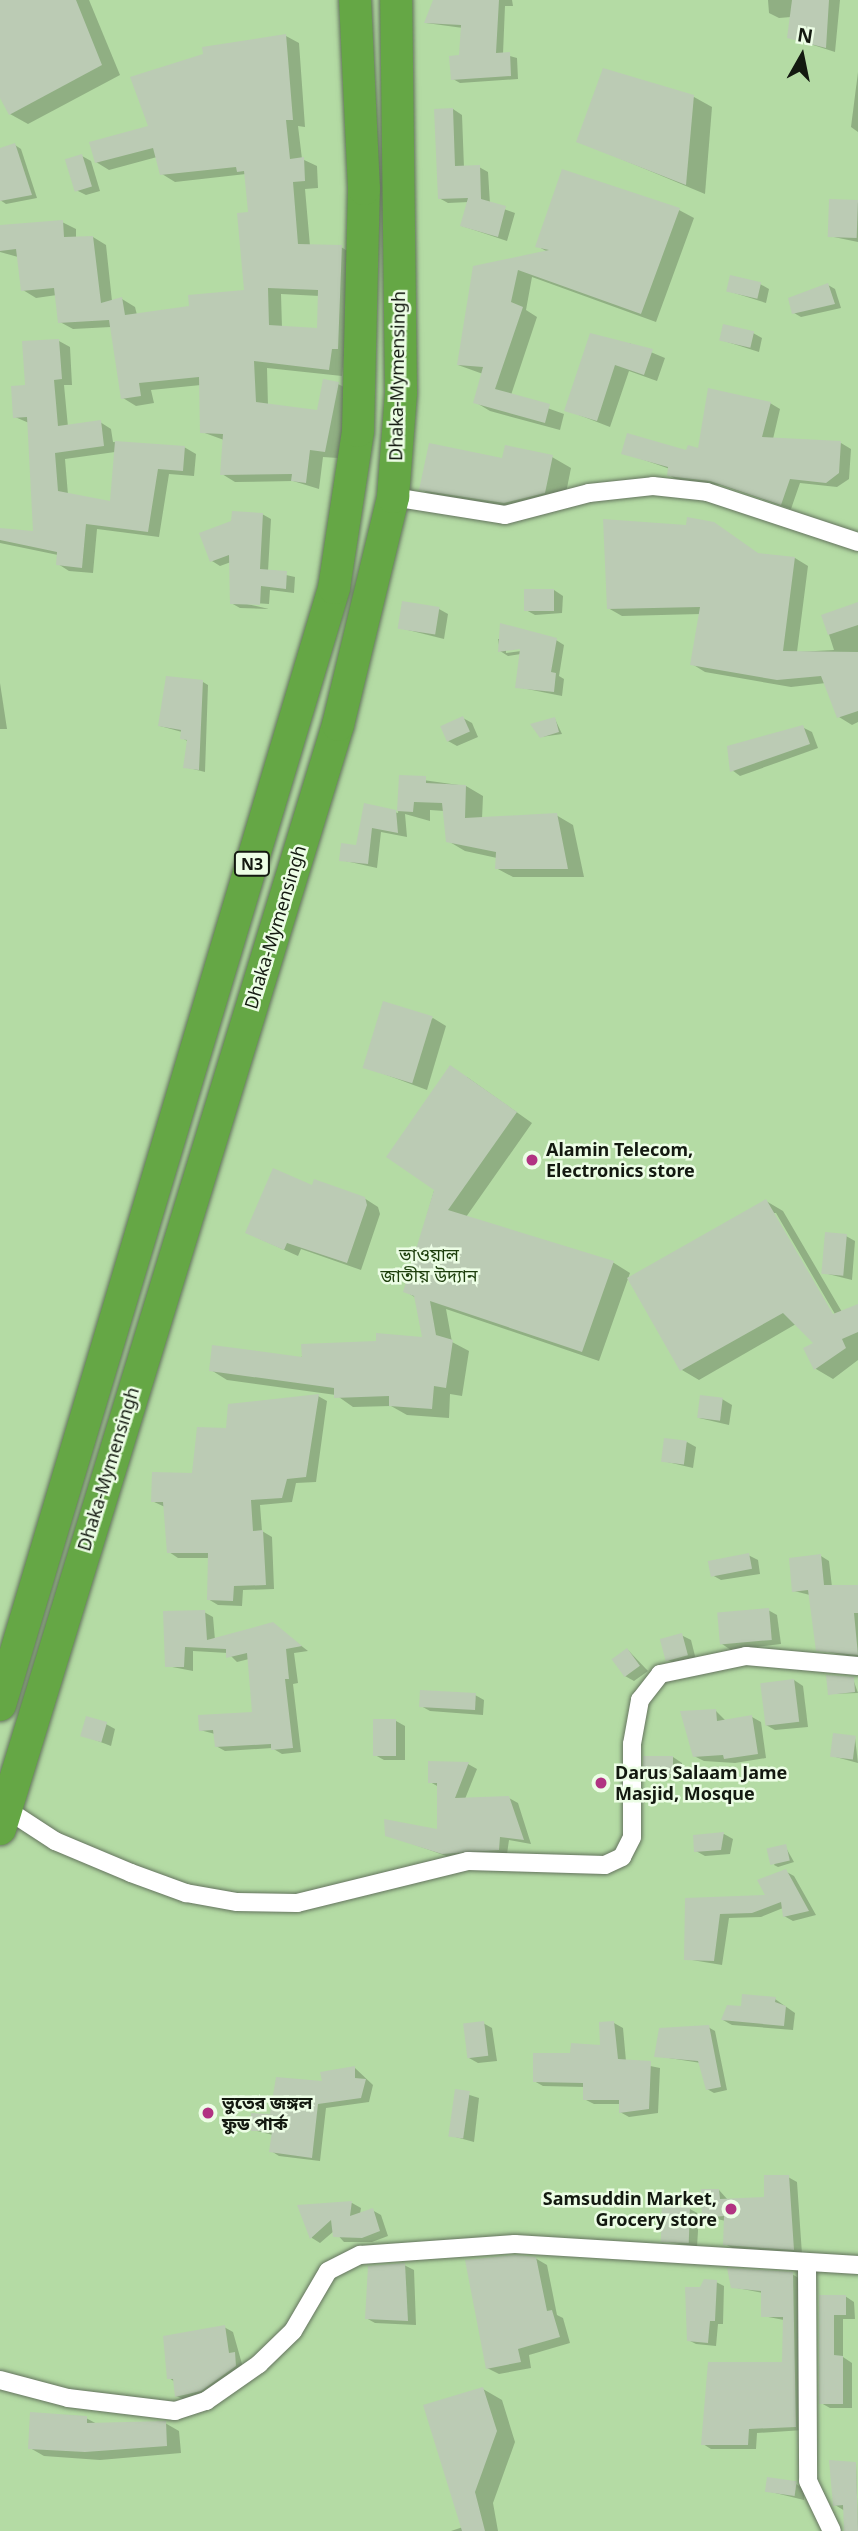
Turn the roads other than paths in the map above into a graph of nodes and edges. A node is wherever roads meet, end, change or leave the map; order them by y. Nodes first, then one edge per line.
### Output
1 (355, 0) edge
2 (396, 0) edge
3 (393, 497) junction
4 (858, 542) edge
5 (858, 1666) edge
6 (0, 1704) edge
7 (3, 1819) edge
8 (807, 2265) junction
9 (858, 2265) edge
10 (0, 2379) edge
11 (832, 2531) edge

1 - 6 highway, Dhaka-Mymensingh / N3
2 - 3 highway, Dhaka-Mymensingh / N3
3 - 4 street
3 - 7 highway, Dhaka-Mymensingh / N3
5 - 7 street
8 - 9 street
8 - 10 street
8 - 11 street

